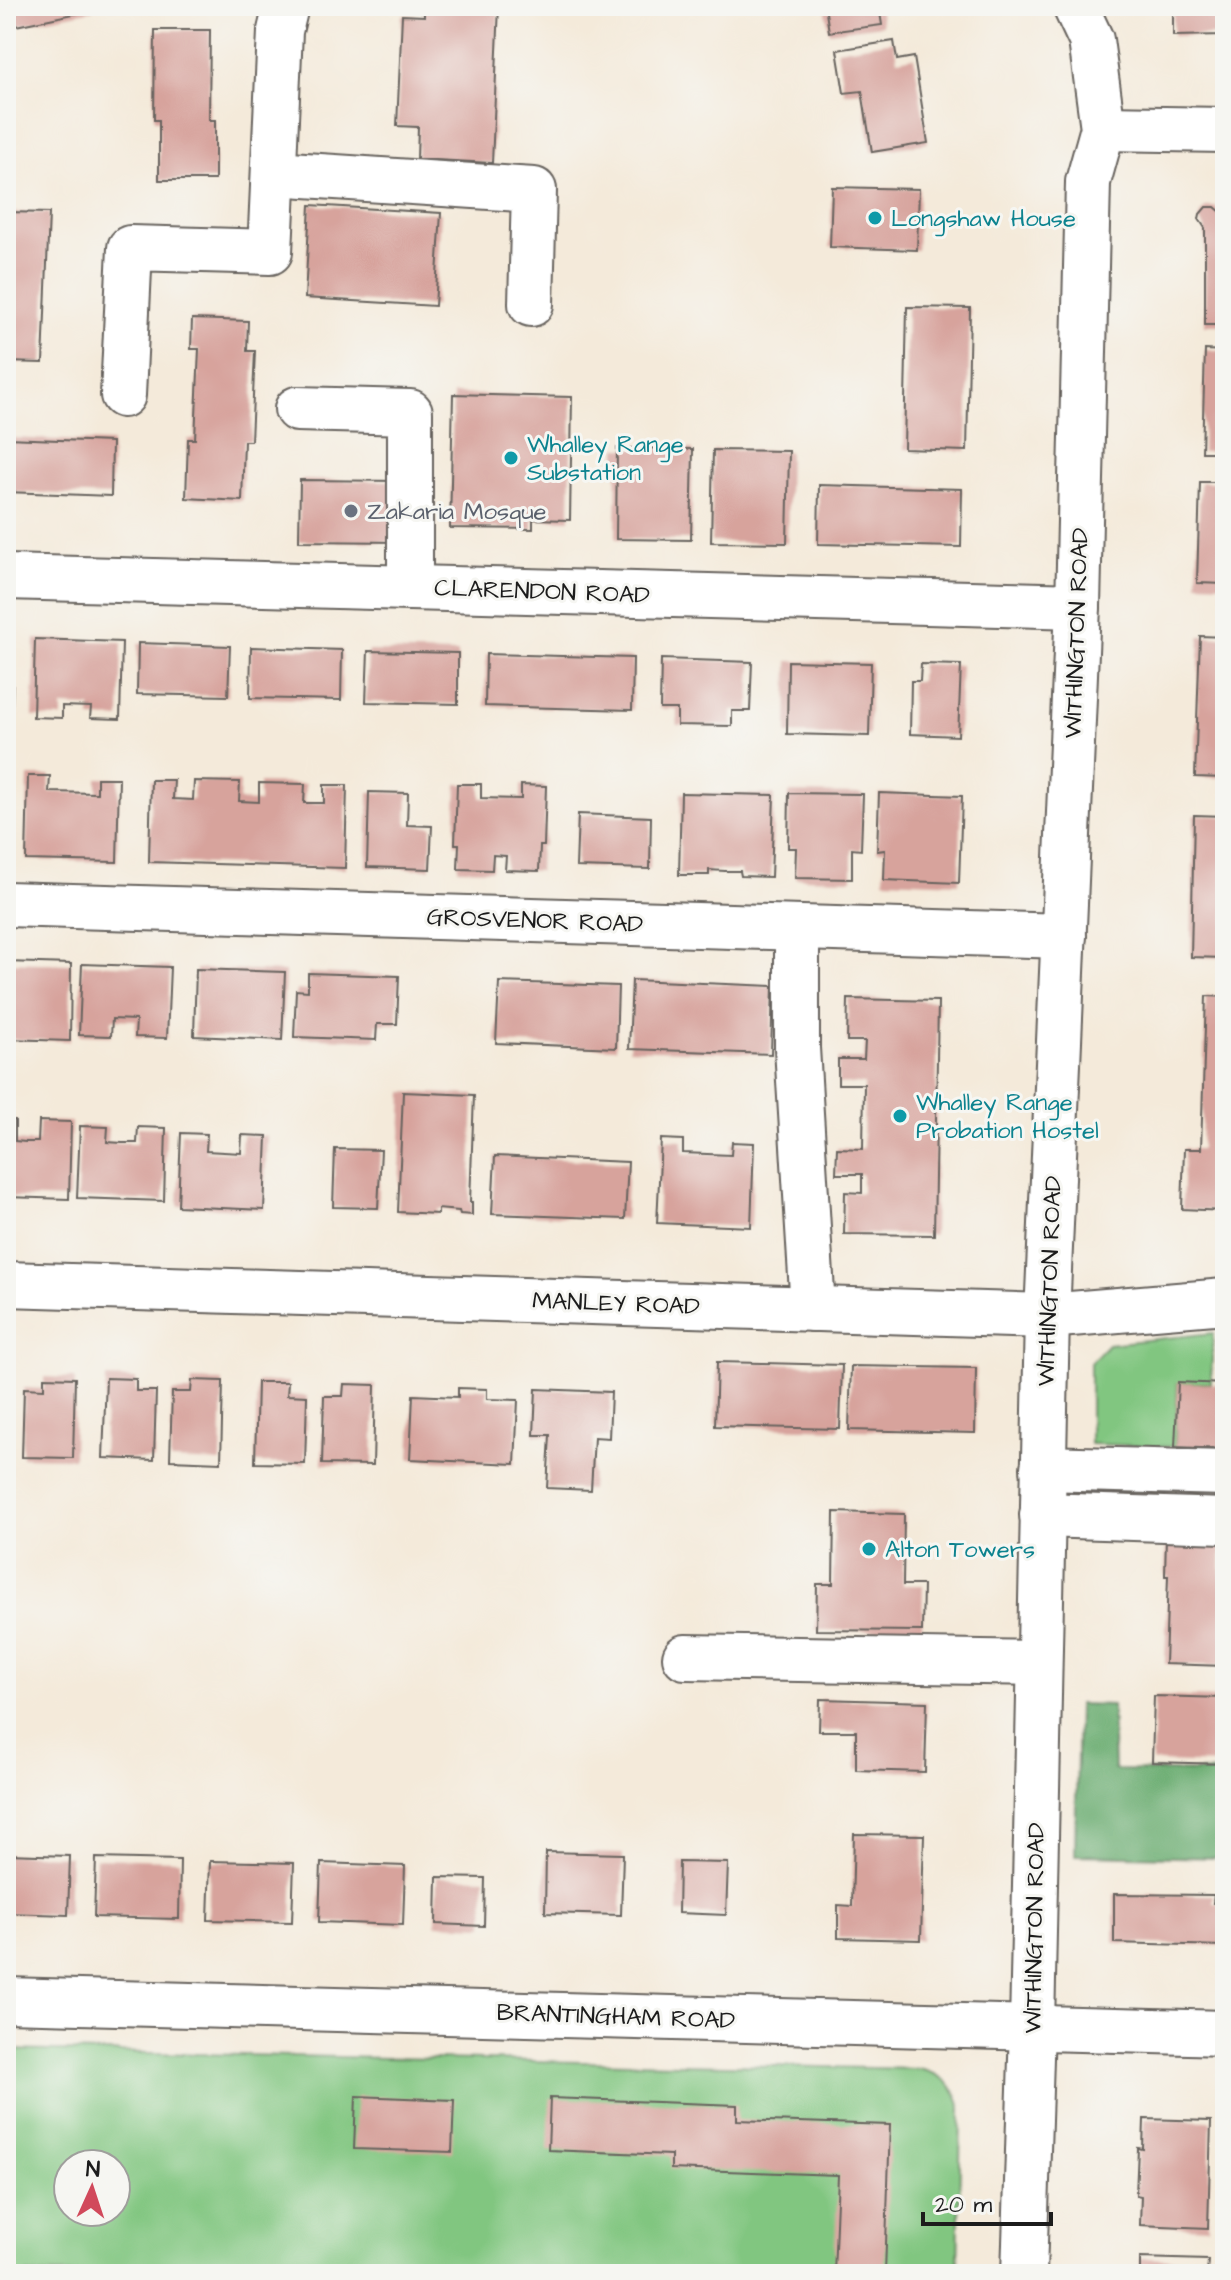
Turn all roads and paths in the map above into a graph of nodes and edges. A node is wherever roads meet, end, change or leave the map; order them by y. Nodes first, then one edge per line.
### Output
1 (286, 6) edge
2 (1075, 6) edge
3 (1103, 128) junction
4 (1225, 130) edge
5 (274, 173) junction
6 (531, 304) dead end
7 (123, 395) dead end
8 (297, 409) dead end
9 (6, 577) edge
10 (410, 588) junction
11 (1078, 606) junction
12 (6, 904) edge
13 (797, 928) junction
14 (1064, 936) junction
15 (6, 1284) edge
16 (1225, 1301) edge
17 (813, 1309) junction
18 (1047, 1316) junction
19 (1043, 1468) junction
20 (1225, 1473) edge
21 (1042, 1515) junction
22 (1225, 1521) edge
23 (685, 1657) dead end
24 (1039, 1663) junction
25 (6, 2000) edge
26 (1032, 2027) junction
27 (1225, 2033) edge
28 (1024, 2274) edge

1 - 5 street
2 - 3 street, WITHINGTON ROAD
3 - 4 street
3 - 11 street, WITHINGTON ROAD
5 - 6 street
5 - 7 street
8 - 10 street
9 - 10 street, CLARENDON ROAD
10 - 11 street, CLARENDON ROAD
11 - 14 street, WITHINGTON ROAD
12 - 13 street, GROSVENOR ROAD
13 - 14 street, GROSVENOR ROAD
13 - 17 street
14 - 18 street, WITHINGTON ROAD
15 - 17 street, MANLEY ROAD
16 - 18 street, MANLEY ROAD
17 - 18 street, MANLEY ROAD
18 - 19 street, WITHINGTON ROAD
19 - 20 street
19 - 21 street, WITHINGTON ROAD
21 - 22 street
21 - 24 street, WITHINGTON ROAD
23 - 24 street
24 - 26 street, WITHINGTON ROAD
25 - 26 street, BRANTINGHAM ROAD
26 - 27 street, BRANTINGHAM ROAD
26 - 28 street, WITHINGTON ROAD

